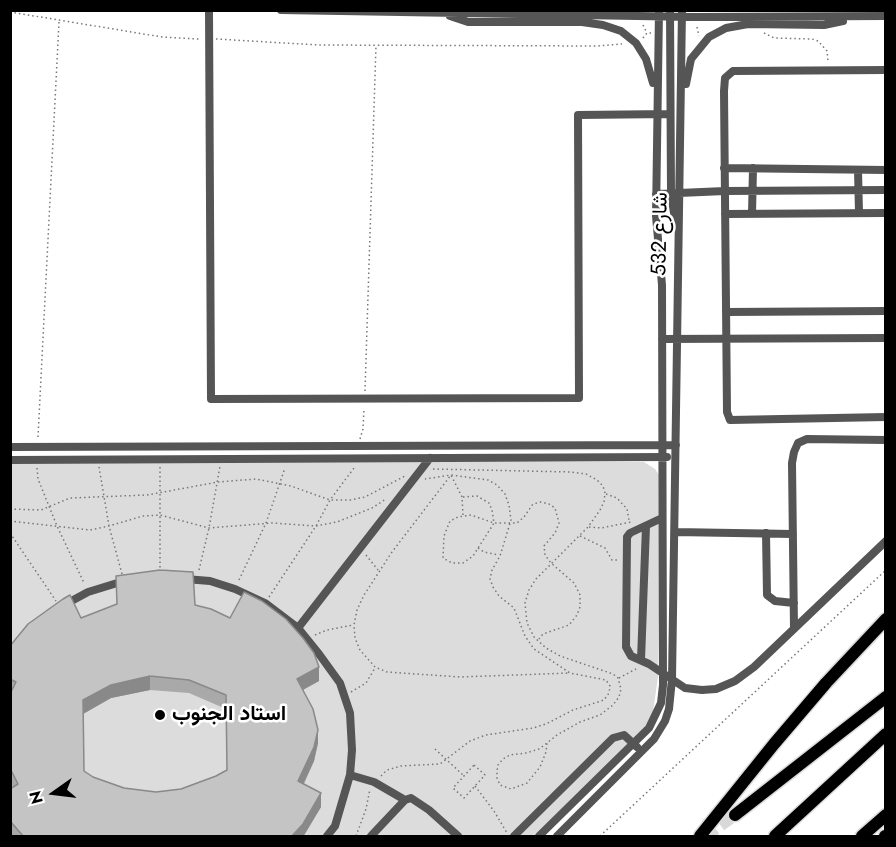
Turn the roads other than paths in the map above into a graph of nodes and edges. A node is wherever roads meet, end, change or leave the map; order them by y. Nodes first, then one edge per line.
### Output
1 (209, 10) edge
2 (281, 10) edge
3 (369, 12) edge
4 (441, 12) edge
5 (670, 13) edge
6 (885, 16) edge
7 (864, 17) junction
8 (885, 70) edge
9 (656, 99) junction
10 (656, 114) junction
11 (670, 114) junction
12 (724, 168) junction
13 (753, 168) junction
14 (858, 170) junction
15 (885, 170) edge
16 (753, 190) junction
17 (859, 190) junction
18 (885, 190) edge
19 (725, 191) junction
20 (678, 193) junction
21 (656, 194) junction
22 (859, 213) junction
23 (885, 213) edge
24 (725, 214) junction
25 (752, 214) junction
26 (679, 282) junction
27 (885, 310) edge
28 (726, 312) junction
29 (885, 338) edge
30 (662, 339) junction
31 (676, 339) junction
32 (726, 339) junction
33 (885, 417) edge
34 (885, 440) edge
35 (663, 445) junction
36 (676, 445) junction
37 (10, 447) edge
38 (663, 457) junction
39 (676, 457) junction
40 (430, 458) junction
41 (10, 460) edge
42 (662, 518) junction
43 (646, 526) junction
44 (675, 532) junction
45 (766, 533) junction
46 (793, 534) junction
47 (885, 541) edge
48 (178, 578) edge
49 (128, 580) edge
50 (794, 603) junction
51 (60, 607) edge
52 (885, 619) edge
53 (298, 628) junction
54 (794, 628) junction
55 (641, 660) junction
56 (663, 674) junction
57 (672, 679) junction
58 (885, 697) edge
59 (885, 734) edge
60 (634, 744) junction
61 (641, 752) junction
62 (350, 775) junction
63 (405, 800) junction
64 (885, 815) edge
65 (735, 816) tunnel mouth
66 (327, 837) edge
67 (371, 837) edge
68 (459, 837) edge
69 (512, 837) edge
70 (539, 837) edge
71 (557, 837) edge
72 (700, 837) edge
73 (775, 837) edge
74 (862, 837) edge

1 - 10 street
2 - 3 street
3 - 4 street
4 - 5 street
4 - 9 street
5 - 7 street
5 - 9 street, شارع 532
5 - 11 street
5 - 20 street, شارع 532
6 - 7 street
7 - 20 street
8 - 12 street
9 - 10 street, شارع 532
10 - 11 street
10 - 21 street, شارع 532
11 - 20 street
12 - 13 street
12 - 19 street
13 - 14 street
13 - 16 street
14 - 15 street
14 - 17 street
16 - 17 street
16 - 19 street
16 - 25 street
17 - 18 street
17 - 22 street
19 - 20 street
19 - 24 street
20 - 21 street
20 - 26 street, شارع 532
20 - 26 street
21 - 30 street, شارع 532
22 - 23 street
22 - 25 street
24 - 25 street
24 - 28 street
26 - 31 street, شارع 532
27 - 28 street
28 - 32 street
29 - 32 street
30 - 31 street
30 - 35 street, شارع 532
31 - 32 street
31 - 36 street, شارع 532
32 - 33 street
34 - 46 street
35 - 36 street
35 - 37 street
35 - 38 street, شارع 532
36 - 39 street, شارع 532
38 - 39 street
38 - 40 street
38 - 42 street, شارع 532
39 - 44 street, شارع 532
40 - 41 street
40 - 53 street
42 - 43 street
42 - 56 street, شارع 532
43 - 55 street
43 - 55 street
44 - 45 street
44 - 57 street, شارع 532
45 - 46 street
45 - 50 street
46 - 50 street
47 - 54 street
48 - 53 street
49 - 51 street
50 - 54 street
52 - 72 highway
53 - 62 street
54 - 57 street
55 - 56 street
56 - 57 street
56 - 60 street, شارع 532
57 - 61 street, شارع 532
58 - 65 highway
59 - 73 highway
60 - 61 street
60 - 69 street
60 - 70 street, شارع 532
61 - 71 street, شارع 532
62 - 63 street
62 - 66 street
63 - 67 street
63 - 68 street
64 - 74 highway

